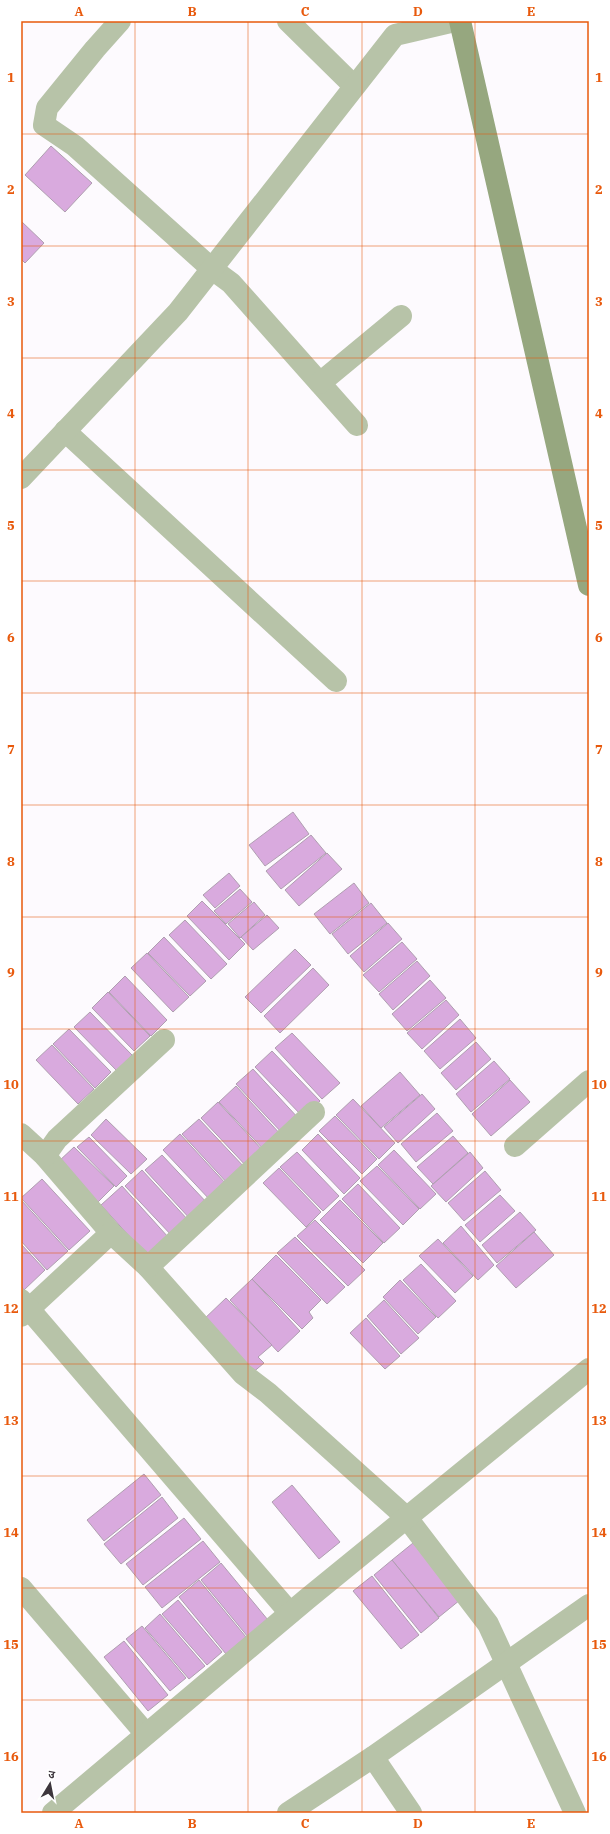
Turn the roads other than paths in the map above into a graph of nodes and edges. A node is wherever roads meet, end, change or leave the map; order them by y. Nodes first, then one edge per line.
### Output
1 (120, 21) edge
2 (288, 21) edge
3 (455, 21) edge
4 (460, 21) edge
5 (354, 86) junction
6 (212, 269) junction
7 (401, 316) dead end
8 (320, 383) junction
9 (357, 425) dead end
10 (65, 431) junction
11 (24, 470) edge
12 (589, 585) edge
13 (336, 681) dead end
14 (164, 1040) dead end
15 (589, 1081) edge
16 (314, 1112) dead end
17 (21, 1134) edge
18 (515, 1146) dead end
19 (45, 1156) junction
20 (111, 1233) junction
21 (148, 1267) junction
22 (24, 1308) edge
23 (589, 1369) edge
24 (407, 1518) junction
25 (21, 1588) edge
26 (589, 1605) edge
27 (290, 1613) junction
28 (505, 1664) junction
29 (146, 1734) junction
30 (372, 1757) junction
31 (53, 1813) edge
32 (288, 1813) edge
33 (411, 1813) edge
34 (575, 1813) edge

1 - 6 street
2 - 5 street
3 - 5 street
4 - 12 street
5 - 6 street
6 - 8 street
6 - 10 street
7 - 8 street
8 - 9 street
10 - 11 street
10 - 13 street
14 - 19 street
15 - 18 street
16 - 21 street
17 - 19 street
19 - 20 street
20 - 21 street
20 - 22 street
21 - 24 street
22 - 27 street
23 - 24 street
24 - 27 street
24 - 28 street
25 - 29 street
26 - 28 street
27 - 29 street
28 - 30 street
28 - 34 street
29 - 31 street
30 - 32 street
30 - 33 street

